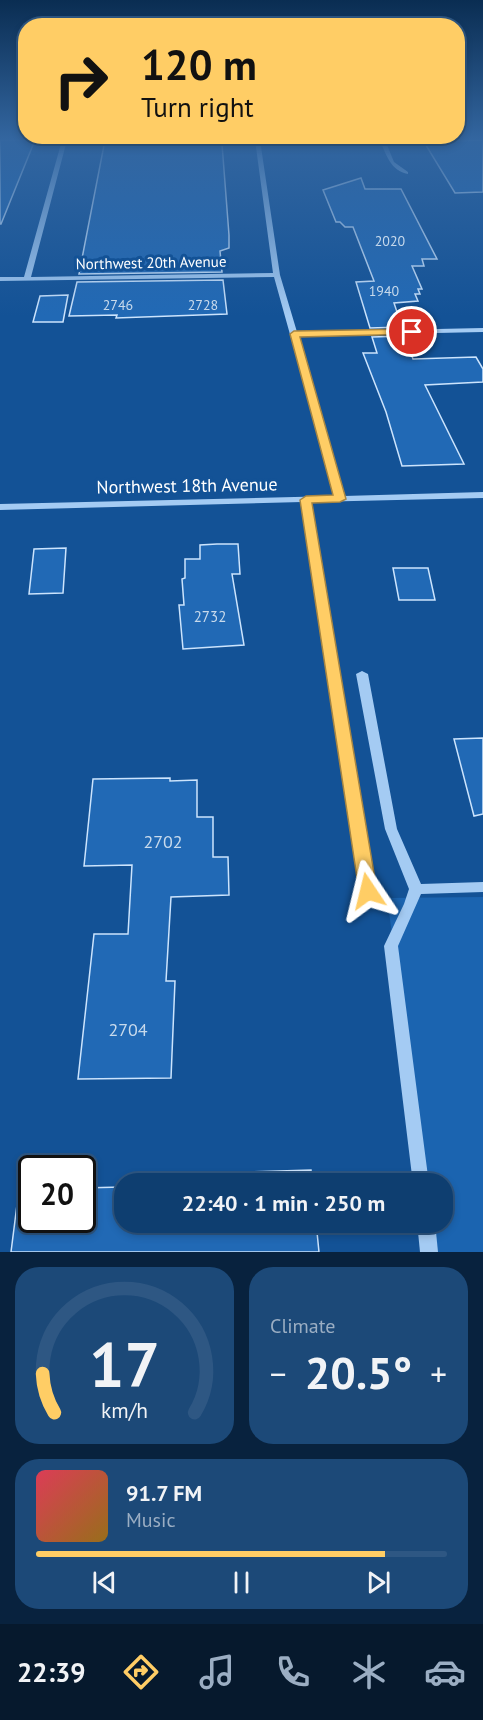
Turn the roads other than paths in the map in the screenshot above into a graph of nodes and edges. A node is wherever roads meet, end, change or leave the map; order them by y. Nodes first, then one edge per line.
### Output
1 (49, 198) edge
2 (266, 198) edge
3 (277, 275) junction
4 (0, 279) edge
5 (27, 279) junction
6 (483, 330) edge
7 (294, 334) junction
8 (483, 495) edge
9 (340, 499) junction
10 (306, 500) junction
11 (0, 507) edge
12 (362, 674) dead end
13 (483, 887) edge
14 (416, 889) junction
15 (368, 891) dead end
16 (420, 1173) edge
17 (427, 1233) edge
18 (429, 1252) edge

1 - 5 street
2 - 3 street
3 - 5 street, Northwest 20th Avenue
3 - 7 street
4 - 5 street, Northwest 20th Avenue
6 - 7 street
7 - 9 street
8 - 9 street, Northwest 18th Avenue
9 - 10 street, Northwest 18th Avenue
10 - 11 street, Northwest 18th Avenue
10 - 15 street
12 - 14 street
13 - 14 street
14 - 16 street
17 - 18 street

